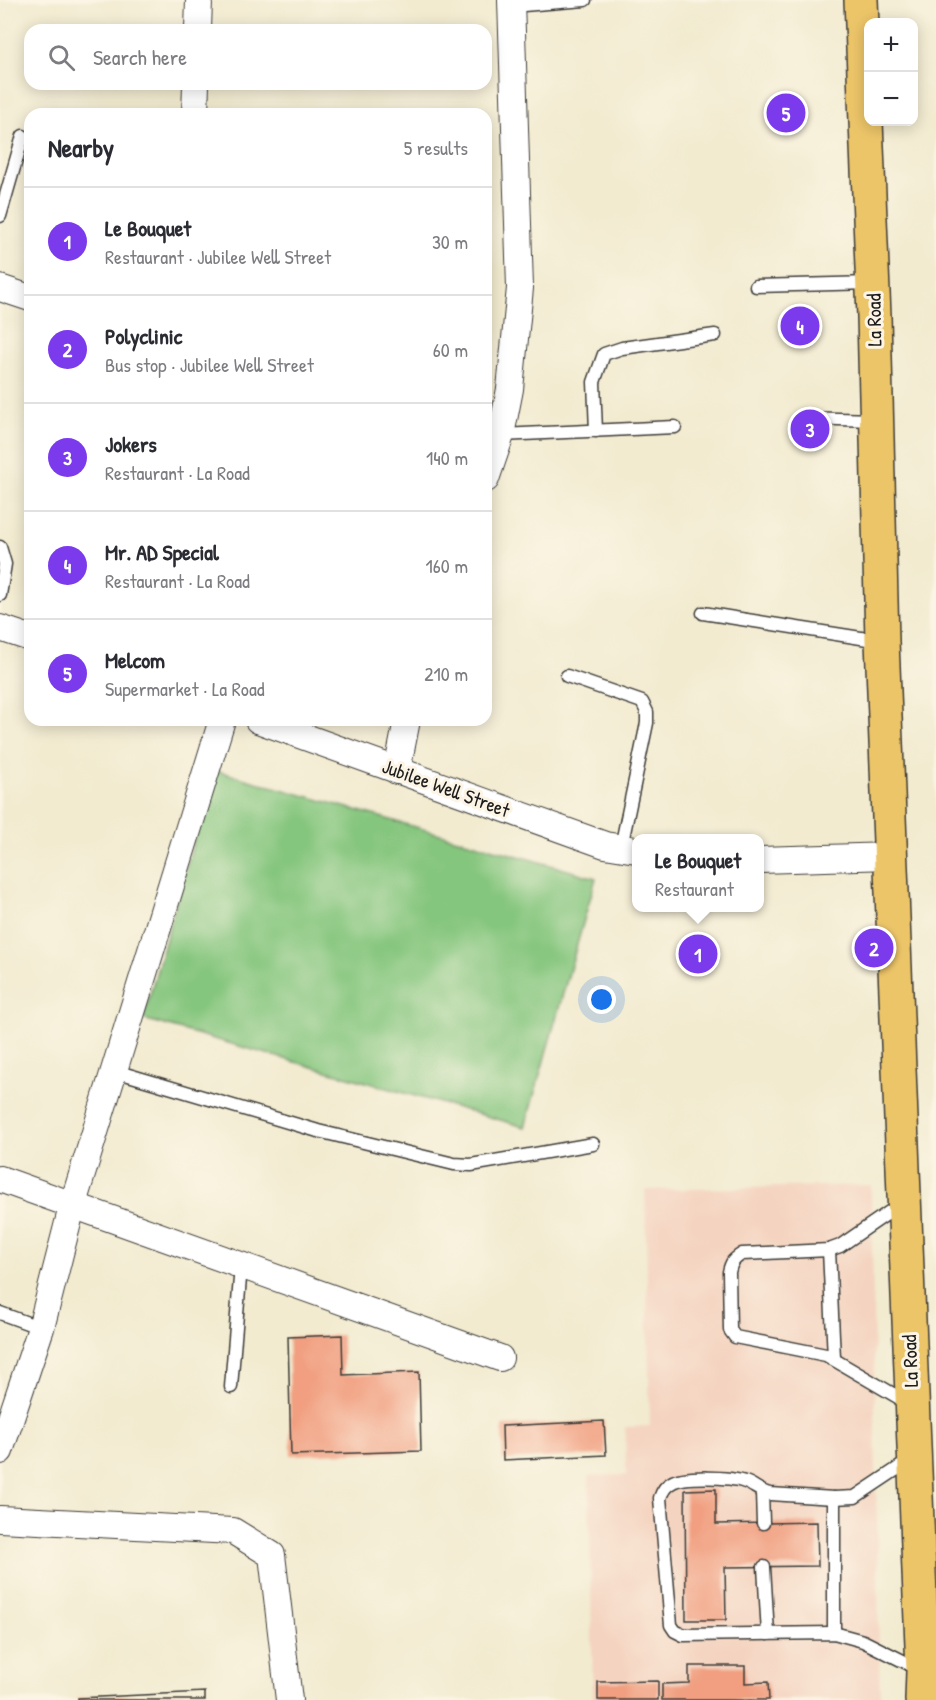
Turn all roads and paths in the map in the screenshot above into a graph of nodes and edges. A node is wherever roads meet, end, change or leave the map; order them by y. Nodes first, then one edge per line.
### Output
1 (199, 0) edge
2 (585, 0) edge
3 (861, 0) edge
4 (511, 3) edge
5 (198, 24) edge
6 (196, 90) edge
7 (195, 108) edge
8 (23, 136) dead end
9 (0, 216) edge
10 (873, 283) junction
11 (756, 286) dead end
12 (0, 288) edge
13 (24, 296) edge
14 (715, 335) dead end
15 (801, 418) dead end
16 (876, 420) junction
17 (675, 427) dead end
18 (596, 431) junction
19 (501, 435) junction
20 (492, 461) edge
21 (0, 547) edge
22 (0, 595) edge
23 (703, 613) dead end
24 (0, 628) edge
25 (24, 636) edge
26 (882, 641) junction
27 (567, 676) dead end
28 (220, 726) edge
29 (274, 726) edge
30 (406, 726) edge
31 (397, 771) junction
32 (628, 848) edge
33 (890, 856) junction
34 (764, 860) edge
35 (115, 1071) junction
36 (593, 1144) dead end
37 (0, 1179) edge
38 (903, 1203) junction
39 (72, 1207) junction
40 (830, 1250) junction
41 (241, 1266) junction
42 (0, 1313) edge
43 (41, 1328) junction
44 (500, 1358) dead end
45 (834, 1358) junction
46 (231, 1387) dead end
47 (912, 1406) junction
48 (0, 1451) edge
49 (914, 1457) junction
50 (762, 1492) junction
51 (834, 1498) junction
52 (0, 1519) edge
53 (763, 1523) dead end
54 (764, 1567) dead end
55 (768, 1634) junction
56 (834, 1634) junction
57 (922, 1685) edge
58 (289, 1700) edge

1 - 5 street
2 - 4 lane
3 - 10 main road, La Road
4 - 19 street
6 - 7 street
8 - 9 lane
10 - 11 lane
10 - 16 main road, La Road
12 - 13 street
14 - 18 lane
15 - 16 lane
16 - 26 main road, La Road
17 - 18 lane
18 - 19 lane
19 - 20 street
21 - 22 lane
23 - 26 lane
24 - 25 street
26 - 33 main road, La Road
27 - 32 lane
28 - 35 street
29 - 31 street, Jubilee Well Street
30 - 31 street
31 - 32 street, Jubilee Well Street
33 - 34 street
33 - 38 main road, La Road
35 - 36 lane
35 - 39 street
37 - 39 street
38 - 40 lane
38 - 47 main road, La Road
39 - 41 street
39 - 43 street
40 - 45 lane
40 - 45 lane
41 - 44 street
41 - 46 lane
42 - 43 lane
43 - 48 street
45 - 47 lane
47 - 49 main road, La Road
49 - 51 lane
49 - 57 main road, La Road
50 - 51 lane
50 - 53 lane
50 - 55 lane
51 - 56 lane
52 - 58 street
54 - 55 lane
55 - 56 lane
56 - 57 lane

